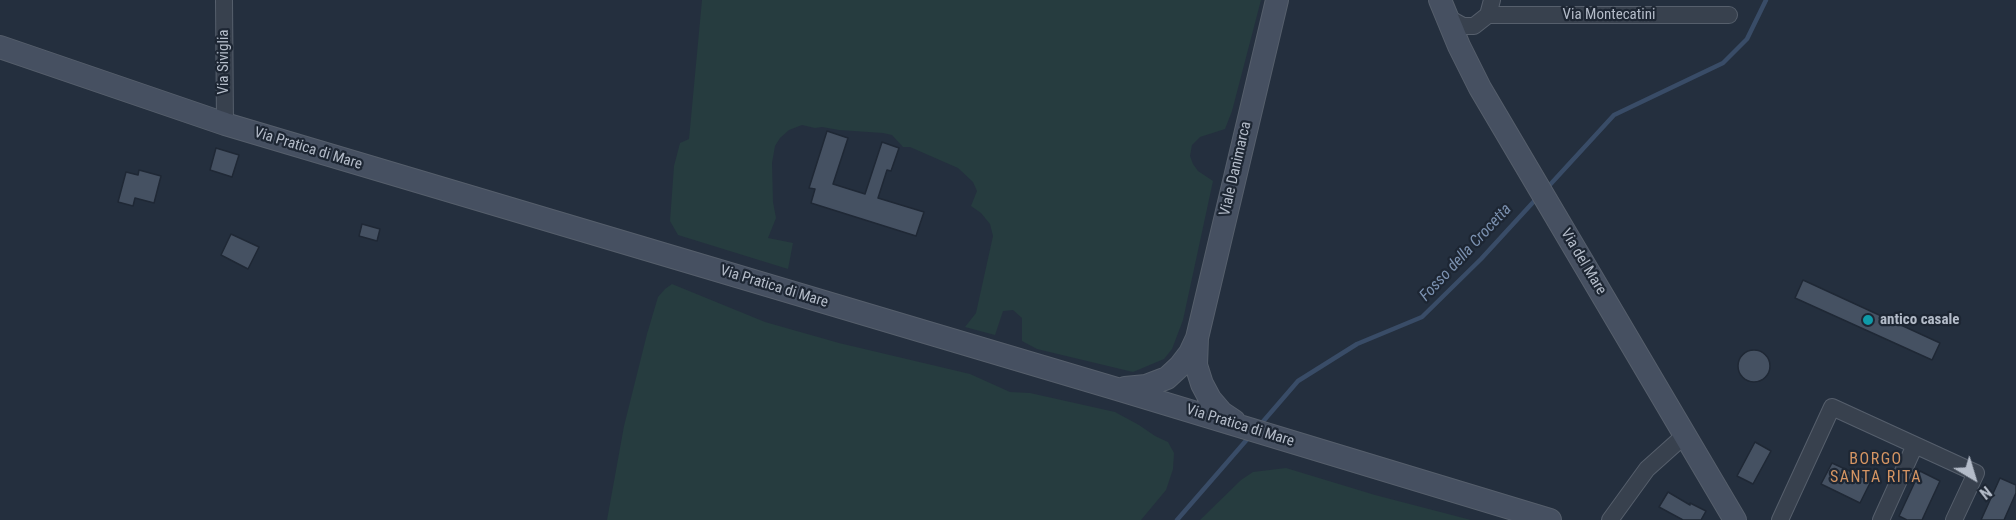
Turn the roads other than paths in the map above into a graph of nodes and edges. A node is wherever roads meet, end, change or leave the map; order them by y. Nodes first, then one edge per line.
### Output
1 (224, 0) edge
2 (1277, 0) edge
3 (1442, 5) edge
4 (1490, 8) edge
5 (1729, 15) dead end
6 (0, 47) edge
7 (225, 124) junction
8 (1197, 338) junction
9 (1117, 389) junction
10 (1239, 426) junction
11 (1685, 435) junction
12 (1915, 445) junction
13 (1550, 520) edge
14 (1610, 520) edge
15 (1736, 520) edge
16 (1780, 520) edge
17 (1881, 520) edge
18 (1954, 520) edge

1 - 7 street, Via Siviglia
2 - 8 street, Viale Danimarca
3 - 4 street
3 - 11 street, Via del Mare
4 - 5 street, Via Montecatini
6 - 7 street, Via Pratica di Mare
7 - 9 street, Via Pratica di Mare
8 - 9 street, Viale Danimarca
8 - 10 street, Viale Danimarca
9 - 10 street, Via Pratica di Mare
10 - 13 street, Via Pratica di Mare
11 - 14 street
11 - 15 street, Via del Mare
12 - 16 street
12 - 17 street
12 - 18 street

